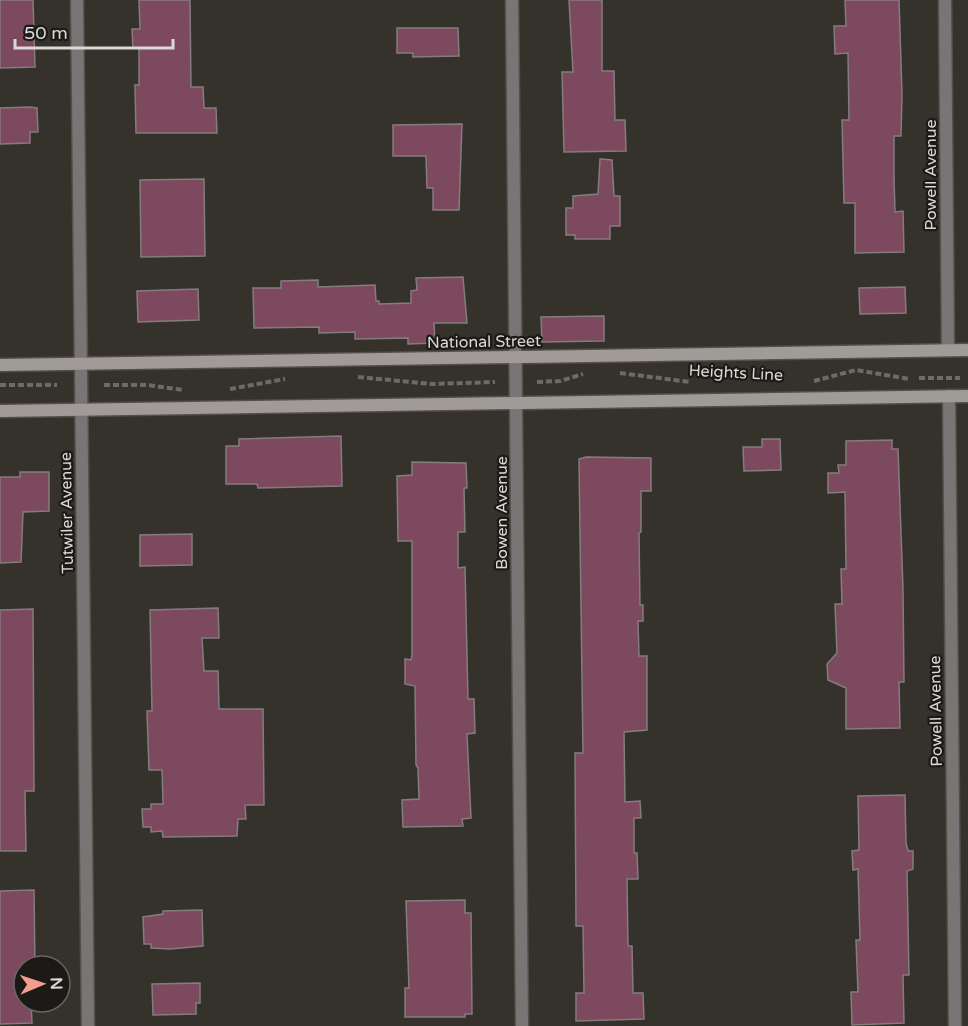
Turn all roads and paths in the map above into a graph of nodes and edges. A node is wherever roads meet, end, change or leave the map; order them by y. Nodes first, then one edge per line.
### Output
1 (77, 0) edge
2 (512, 0) edge
3 (945, 0) edge
4 (948, 350) junction
5 (968, 350) edge
6 (516, 357) junction
7 (0, 364) edge
8 (81, 365) junction
9 (590, 372) dead end
10 (617, 373) dead end
11 (351, 377) dead end
12 (288, 378) dead end
13 (968, 378) edge
14 (495, 382) dead end
15 (537, 382) dead end
16 (698, 383) dead end
17 (805, 383) dead end
18 (57, 384) dead end
19 (0, 385) edge
20 (104, 385) dead end
21 (189, 390) dead end
22 (221, 391) dead end
23 (949, 396) junction
24 (968, 396) edge
25 (517, 404) junction
26 (81, 409) junction
27 (0, 411) edge
28 (88, 1026) edge
29 (522, 1026) edge
30 (955, 1026) edge

1 - 8 street, Tutwiler Avenue
2 - 6 street, Bowen Avenue
3 - 4 street, Powell Avenue
4 - 5 main road, National Street
4 - 6 main road, National Street
6 - 8 main road, National Street
6 - 25 street, Bowen Avenue
7 - 8 main road, National Street
8 - 26 street, Tutwiler Avenue
9 - 15 path
10 - 16 path, Heights Line
11 - 14 path
12 - 22 path
13 - 17 path, Heights Line
18 - 19 path
20 - 21 path
23 - 24 main road
23 - 25 main road
23 - 30 street, Powell Avenue
25 - 26 main road
25 - 29 street, Bowen Avenue
26 - 27 main road
26 - 28 street, Tutwiler Avenue

